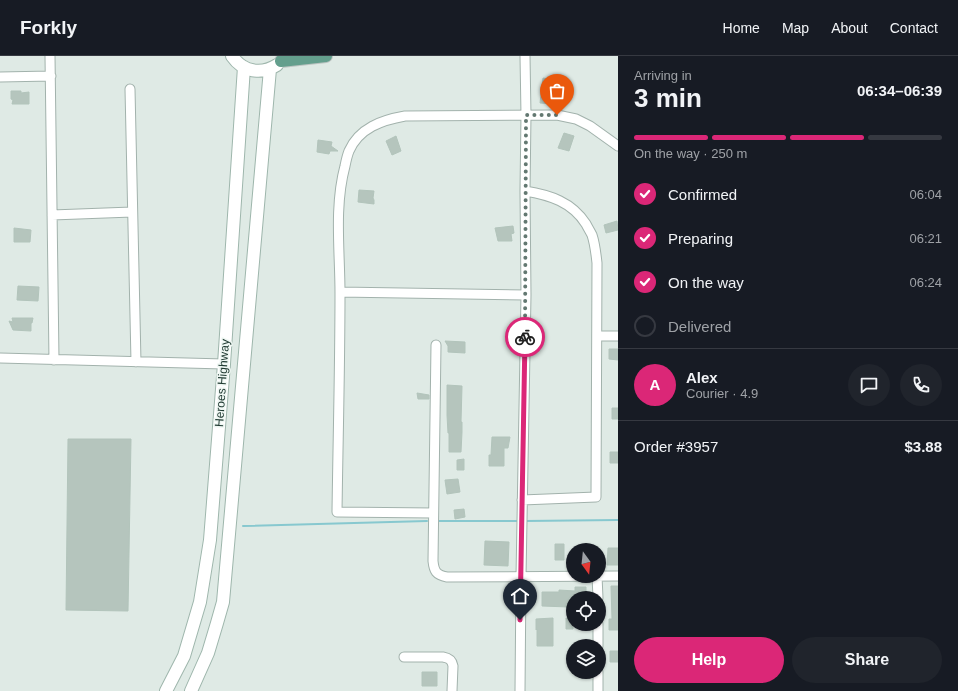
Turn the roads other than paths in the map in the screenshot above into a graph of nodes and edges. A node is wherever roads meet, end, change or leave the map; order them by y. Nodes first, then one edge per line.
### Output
1 (50, 56) edge
2 (232, 56) edge
3 (326, 56) edge
4 (524, 56) edge
5 (283, 59) edge
6 (244, 67) junction
7 (270, 69) junction
8 (51, 72) junction
9 (0, 77) edge
10 (130, 89) dead end
11 (526, 115) junction
12 (618, 146) edge
13 (525, 191) junction
14 (132, 212) junction
15 (52, 215) junction
16 (340, 292) junction
17 (526, 295) junction
18 (596, 336) junction
19 (618, 336) edge
20 (436, 345) dead end
21 (0, 358) edge
22 (54, 360) junction
23 (136, 362) junction
24 (224, 364) junction
25 (522, 500) junction
26 (433, 513) junction
27 (566, 576) edge
28 (606, 576) edge
29 (618, 576) edge
30 (521, 577) junction
31 (404, 656) dead end
32 (598, 679) edge
33 (166, 691) edge
34 (191, 691) edge
35 (452, 691) edge
36 (520, 691) edge
37 (598, 691) edge

1 - 8 street
2 - 6 main road
3 - 5 main road
4 - 11 street
5 - 7 main road
6 - 7 main road
6 - 24 main road, Heroes Highway
7 - 34 main road, Heroes Highway
8 - 9 street
8 - 15 street
10 - 14 street
11 - 12 street
11 - 13 street
11 - 16 street
13 - 17 street
13 - 18 street
14 - 15 street
14 - 23 street
15 - 22 street
16 - 17 street
16 - 26 street
17 - 25 street
18 - 19 street
18 - 25 street
20 - 26 street
21 - 22 street
22 - 23 street
23 - 24 street
24 - 33 main road, Heroes Highway
25 - 30 street
26 - 30 street
27 - 30 street
28 - 29 street
30 - 36 street
31 - 35 street
32 - 37 street

